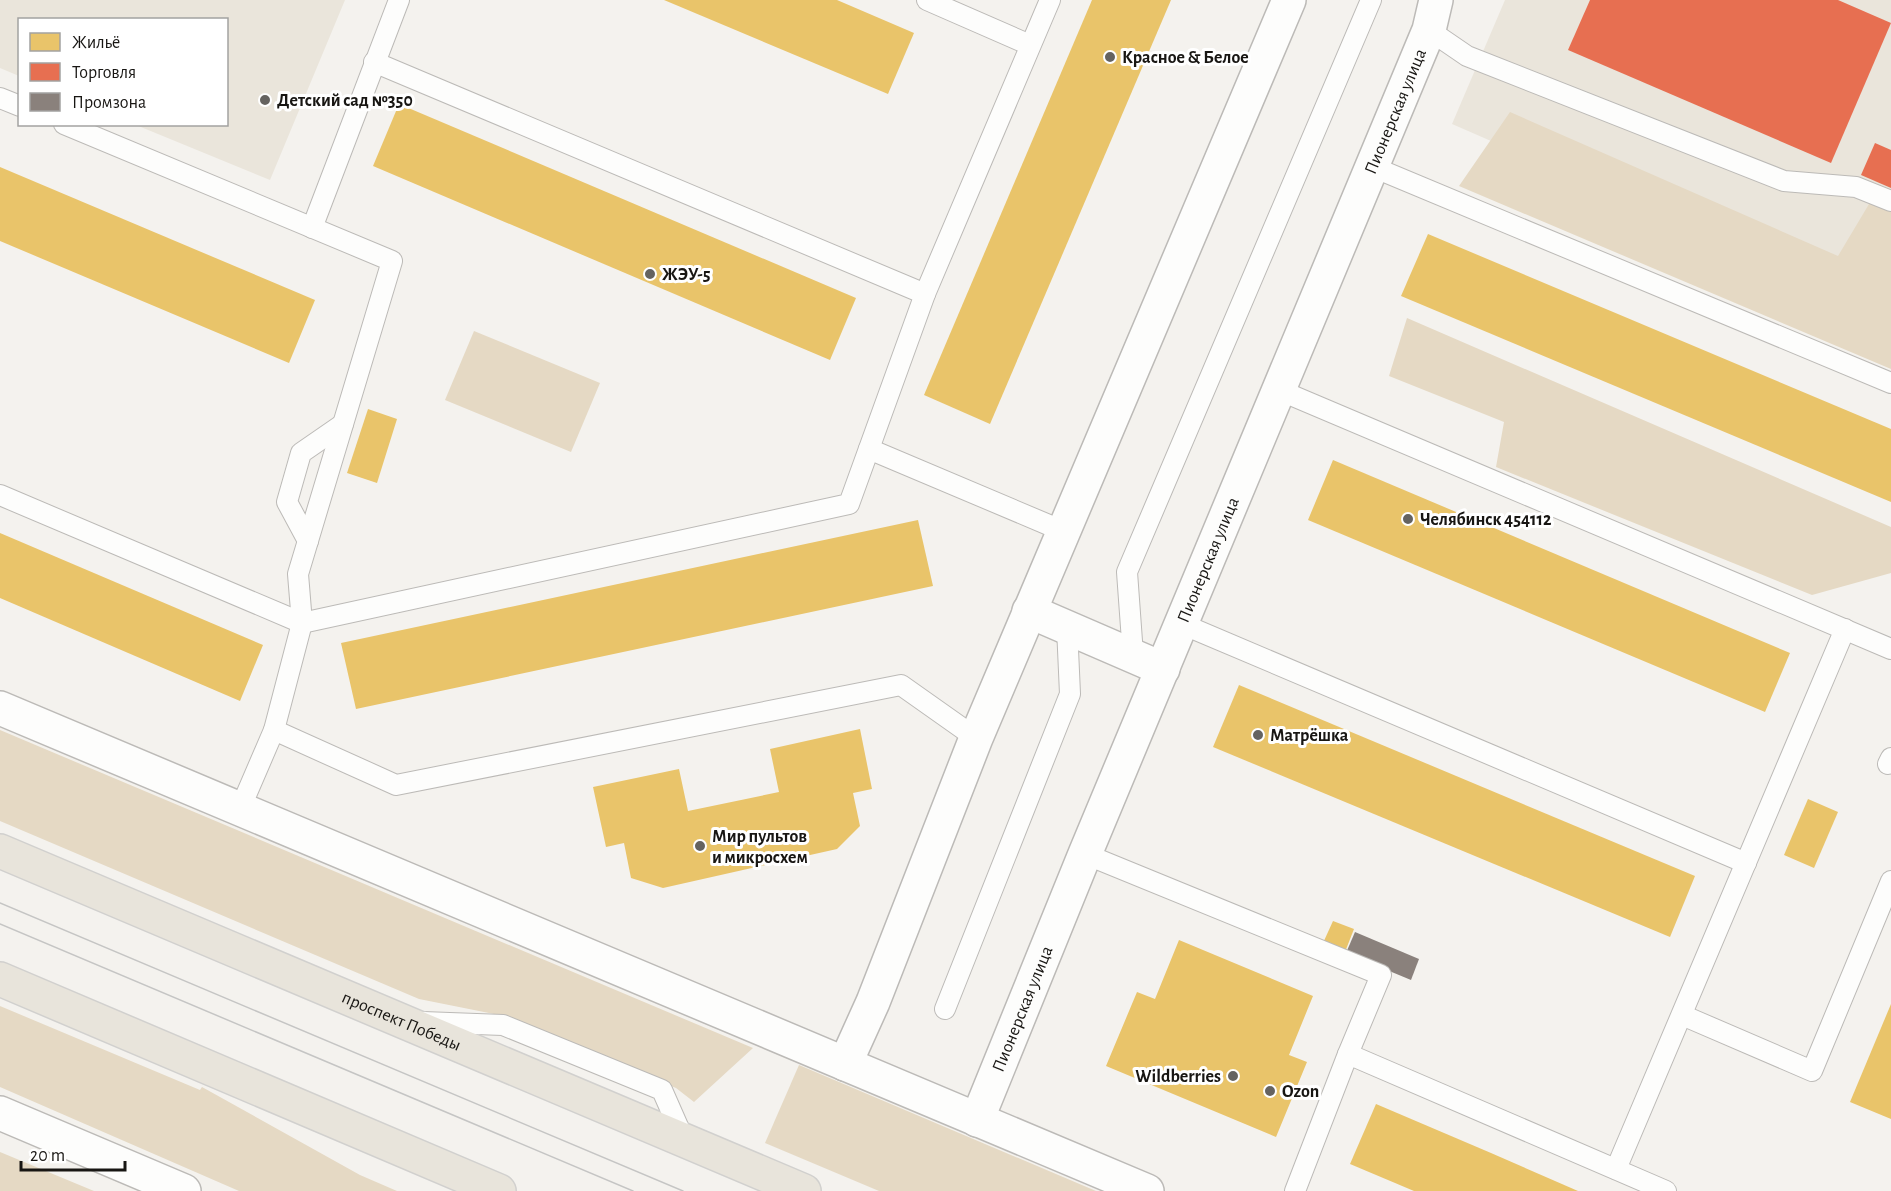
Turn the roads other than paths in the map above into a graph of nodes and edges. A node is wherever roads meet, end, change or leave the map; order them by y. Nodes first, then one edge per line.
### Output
1 (399, 0) edge
2 (927, 0) edge
3 (1050, 0) edge
4 (1289, 0) edge
5 (1371, 0) edge
6 (1433, 15) edge
7 (1029, 45) junction
8 (374, 62) junction
9 (0, 98) edge
10 (18, 105) edge
11 (69, 126) edge
12 (1372, 167) junction
13 (1891, 201) edge
14 (312, 228) junction
15 (925, 294) junction
16 (1891, 383) edge
17 (1279, 390) junction
18 (343, 424) junction
19 (869, 449) junction
20 (0, 495) edge
21 (1063, 531) junction
22 (308, 541) junction
23 (1029, 611) junction
24 (302, 623) junction
25 (1182, 624) junction
26 (1067, 627) junction
27 (1845, 629) junction
28 (1891, 649) edge
29 (1133, 655) junction
30 (1163, 669) junction
31 (0, 708) edge
32 (274, 730) junction
33 (976, 738) junction
34 (240, 809) junction
35 (0, 851) edge
36 (1085, 854) junction
37 (1746, 863) junction
38 (1891, 881) edge
39 (0, 979) edge
40 (945, 1009) dead end
41 (1682, 1015) junction
42 (1348, 1054) junction
43 (845, 1064) junction
44 (0, 1113) edge
45 (977, 1120) junction
46 (1616, 1169) junction
47 (184, 1191) edge
48 (499, 1191) edge
49 (804, 1191) edge
50 (1147, 1191) edge
51 (1295, 1191) edge
52 (1666, 1191) edge

1 - 8 lane
2 - 7 lane
3 - 7 lane
4 - 21 street
5 - 29 lane
6 - 12 street, Пионерская улица
6 - 13 lane
7 - 15 lane
8 - 14 lane
8 - 15 lane
9 - 10 lane
11 - 14 lane
12 - 16 lane
12 - 17 street, Пионерская улица
14 - 18 lane
15 - 19 lane
17 - 25 street, Пионерская улица
17 - 27 lane
18 - 22 lane
18 - 22 lane
19 - 21 lane
19 - 24 lane
20 - 24 lane
21 - 23 street
22 - 24 lane
23 - 26 street
23 - 33 street
24 - 32 lane
25 - 30 street, Пионерская улица
25 - 37 lane
26 - 29 street
26 - 40 lane
27 - 28 lane
27 - 37 lane
29 - 30 street
30 - 36 street, Пионерская улица
31 - 34 street
32 - 33 lane
32 - 34 lane
33 - 43 street
34 - 43 street
35 - 49 main road, проспект Победы
36 - 42 lane
36 - 45 street, Пионерская улица
37 - 41 lane
38 - 41 lane
39 - 48 main road
41 - 46 lane
42 - 46 lane
42 - 51 lane
43 - 45 street
44 - 47 street
45 - 50 street
46 - 52 lane

